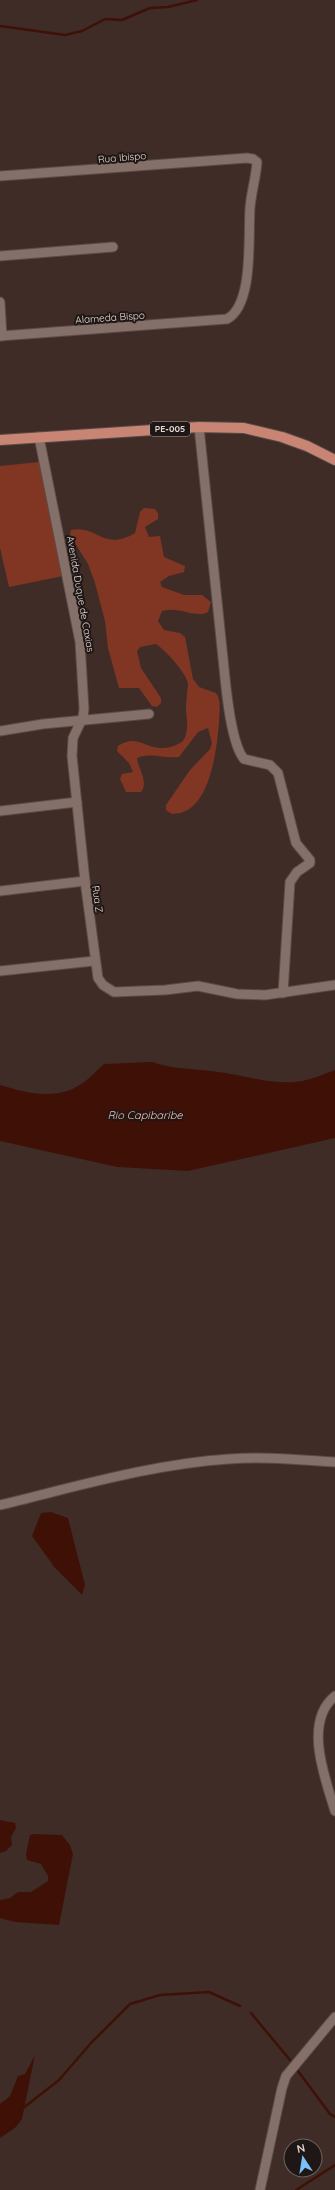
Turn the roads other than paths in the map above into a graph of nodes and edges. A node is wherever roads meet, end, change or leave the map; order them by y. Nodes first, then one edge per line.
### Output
1 (0, 176) edge
2 (113, 247) dead end
3 (0, 256) edge
4 (0, 302) edge
5 (222, 320) joint
6 (1, 336) edge
7 (199, 427) junction
8 (39, 437) junction
9 (0, 440) edge
10 (335, 460) edge
11 (149, 714) dead end
12 (81, 720) junction
13 (0, 731) edge
14 (78, 802) junction
15 (0, 811) edge
16 (84, 881) junction
17 (0, 890) edge
18 (94, 961) junction
19 (0, 971) edge
20 (335, 985) edge
21 (283, 993) junction
22 (335, 1462) edge
23 (0, 1505) edge
24 (335, 1696) edge
25 (335, 1811) edge
26 (335, 2017) edge
27 (260, 2190) edge

1 - 5 street, Rua Ibispo
2 - 3 street
4 - 6 street
5 - 6 street, Alameda Bispo
7 - 8 main road, PE-005
7 - 10 main road, PE-005
7 - 21 street
8 - 9 main road, PE-005
8 - 12 street, Avenida Duque de Caxias
11 - 12 street
12 - 13 street
12 - 14 street, Avenida Duque de Caxias
14 - 15 street
14 - 16 street, Rua Z
16 - 17 street
16 - 18 street, Rua Z
18 - 19 street
18 - 21 street, Rua Z
20 - 21 street
22 - 23 street
24 - 25 street
26 - 27 street

